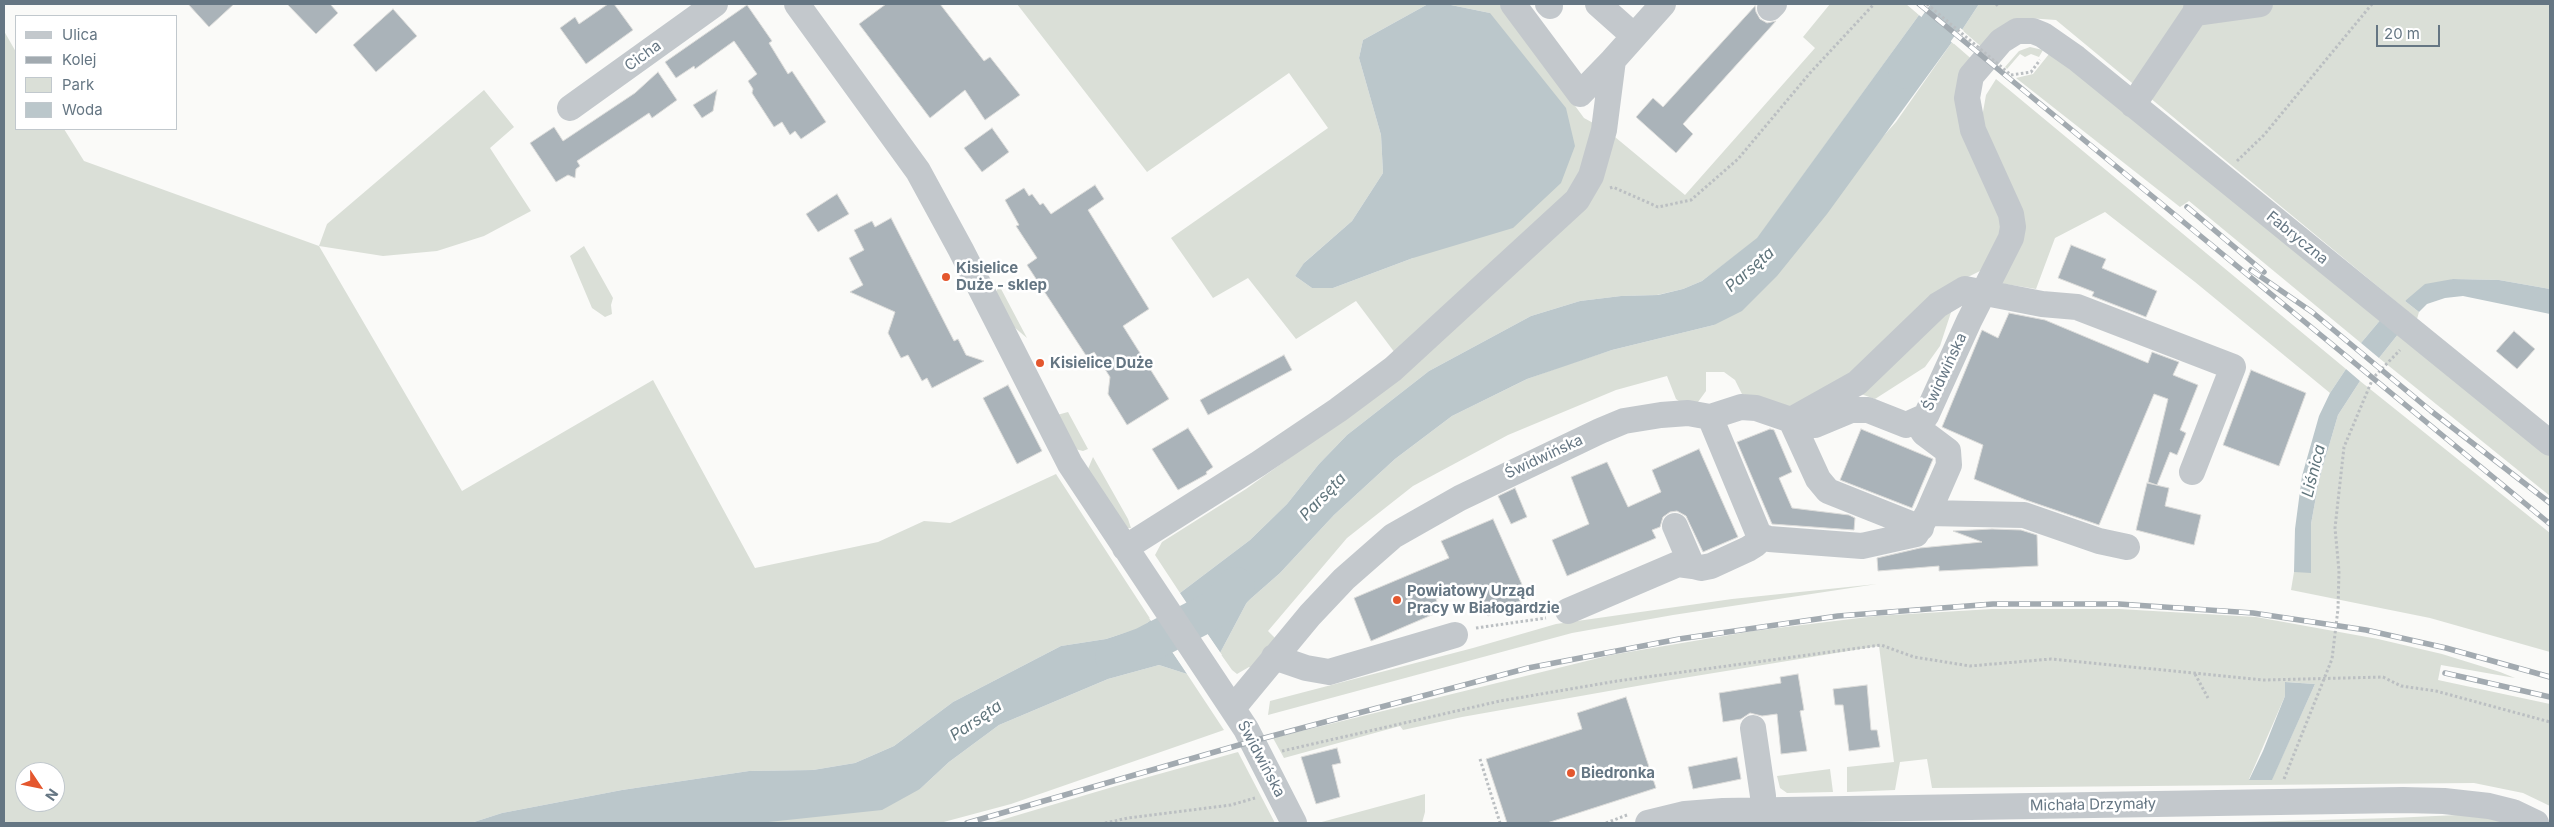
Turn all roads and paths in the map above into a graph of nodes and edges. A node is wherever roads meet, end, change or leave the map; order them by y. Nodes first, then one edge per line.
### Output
1 (715, 4) edge
2 (798, 4) edge
3 (1513, 4) edge
4 (1598, 4) edge
5 (1663, 4) edge
6 (1874, 4) edge
7 (1928, 4) edge
8 (2260, 4) edge
9 (2372, 4) edge
10 (2196, 8) edge
11 (1634, 36) junction
12 (2044, 45) junction
13 (1613, 60) junction
14 (2133, 105) junction
15 (570, 108) dead end
16 (2221, 176) junction
17 (1577, 200) junction
18 (1983, 294) junction
19 (2415, 334) junction
20 (1710, 417) junction
21 (1790, 420) junction
22 (1917, 422) junction
23 (2550, 443) edge
24 (2192, 472) dead end
25 (1924, 521) junction
26 (1675, 526) dead end
27 (1758, 534) junction
28 (2127, 547) dead end
29 (1124, 548) junction
30 (1693, 566) junction
31 (1568, 611) joint
32 (1455, 635) joint
33 (1274, 657) junction
34 (2195, 673) junction
35 (2323, 678) junction
36 (2208, 698) dead end
37 (1233, 708) junction
38 (2550, 722) edge
39 (1753, 728) dead end
40 (1276, 752) dead end
41 (1480, 759) dead end
42 (2281, 787) dead end
43 (1280, 792) junction
44 (2317, 812) edge
45 (2195, 813) edge
46 (1767, 814) edge
47 (1105, 823) edge
48 (1294, 823) edge
49 (1500, 823) edge
50 (1648, 823) edge
51 (2536, 823) edge

1 - 15 street, Cicha
2 - 29 street
3 - 13 street
4 - 11 street
5 - 11 street
6 - 17 path
7 - 12 path, bridge
8 - 10 street
9 - 16 path
10 - 14 street
11 - 13 street
12 - 14 street, Fabryczna
12 - 18 street, Świdwińska
13 - 17 street
14 - 16 street, Fabryczna
16 - 19 street, Fabryczna
17 - 29 street
18 - 21 street
18 - 22 street, Świdwińska
18 - 24 street
19 - 23 street, Fabryczna
19 - 35 path
20 - 21 street, Świdwińska
20 - 27 street
20 - 33 street, Świdwińska
21 - 22 street, Świdwińska
21 - 25 street
22 - 25 street
25 - 27 street
25 - 28 street
26 - 30 street
27 - 30 street
29 - 37 street
30 - 31 street
31 - 32 path
32 - 33 street
33 - 37 street, Świdwińska
34 - 35 path
34 - 36 path
34 - 40 path
35 - 38 path
35 - 42 path
37 - 43 street, Świdwińska
39 - 46 street
41 - 49 path
43 - 47 path
43 - 48 street, Świdwińska
44 - 45 street, Michała Drzymały
44 - 51 street, Michała Drzymały
45 - 46 street, Michała Drzymały
46 - 50 street, Michała Drzymały

